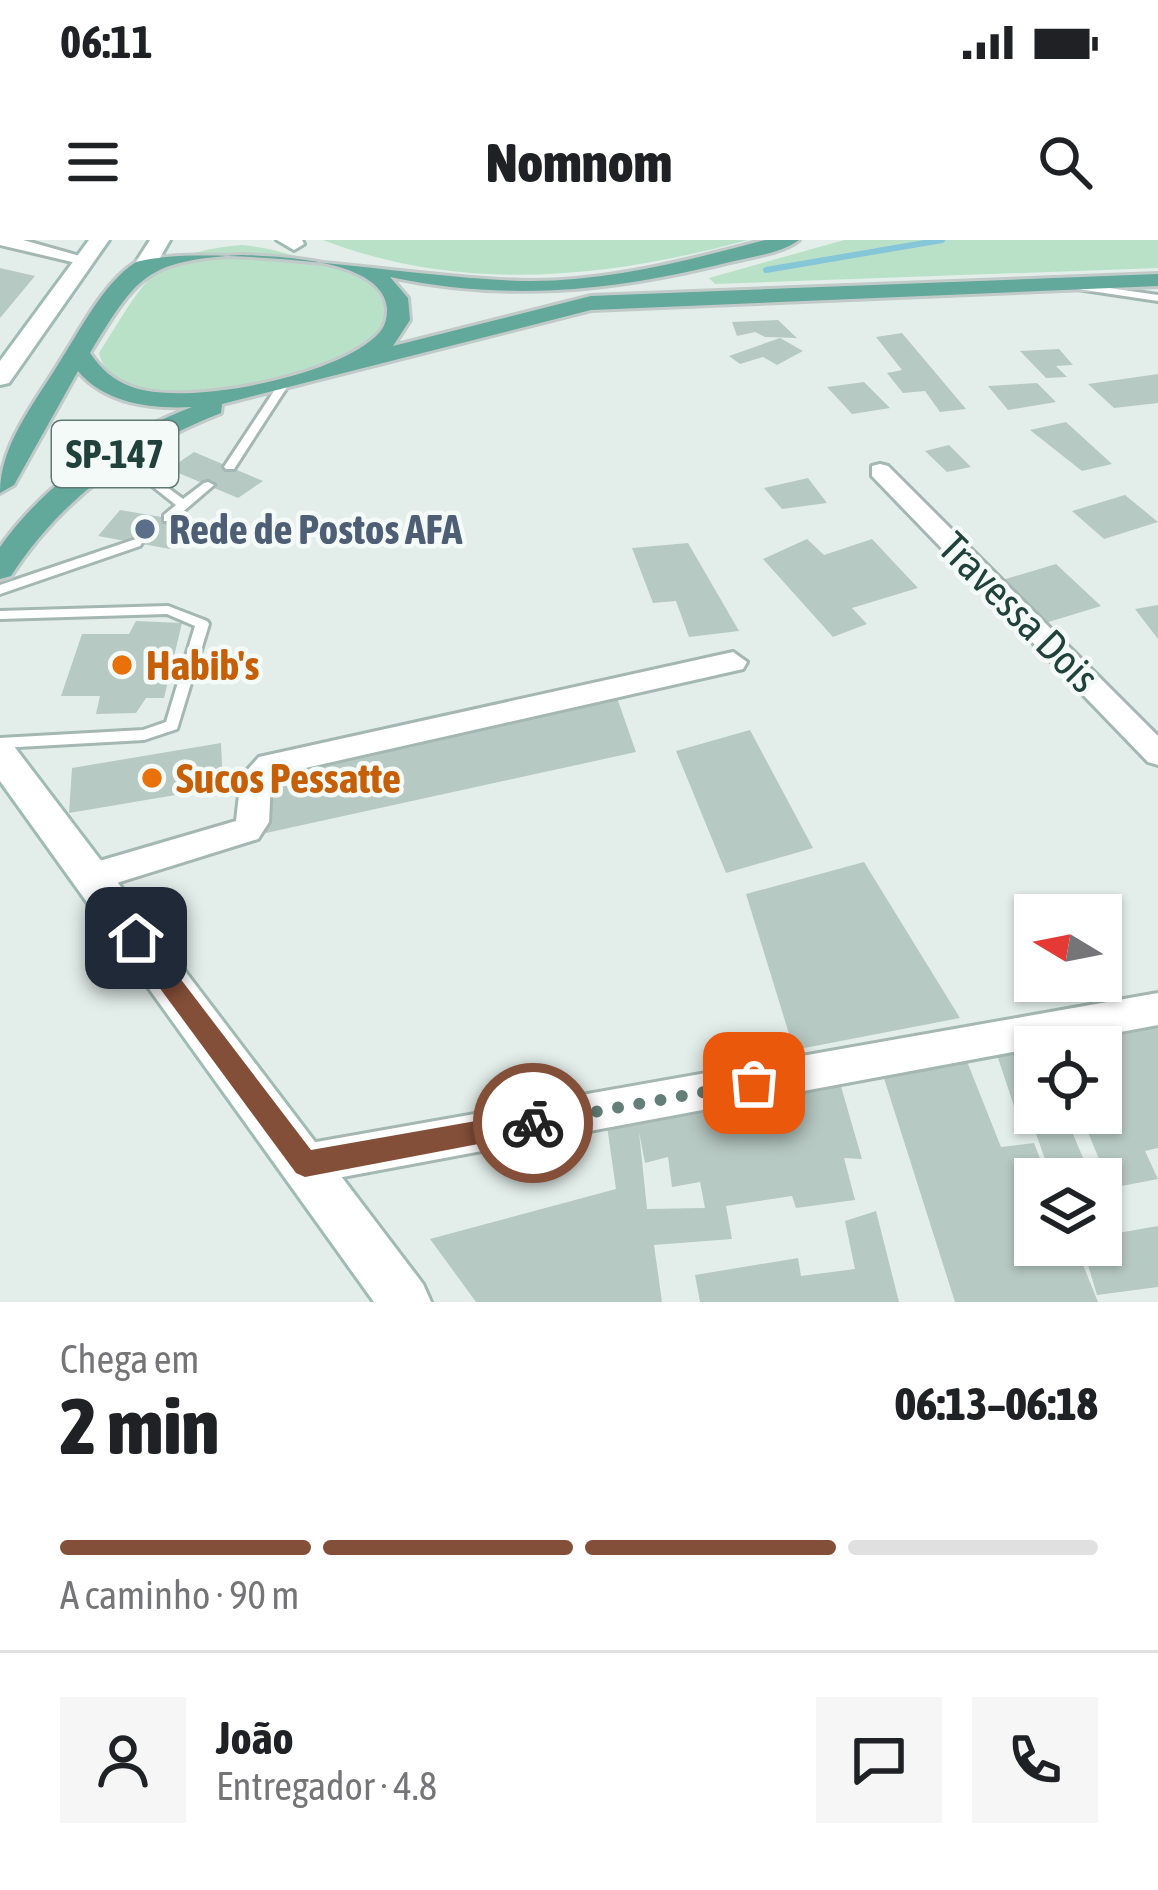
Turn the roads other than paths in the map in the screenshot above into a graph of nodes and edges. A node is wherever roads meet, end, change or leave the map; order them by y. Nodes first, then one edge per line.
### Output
1 (1, 240) edge
2 (160, 240) edge
3 (789, 240) edge
4 (290, 242) edge
5 (97, 246) edge
6 (362, 264) junction
7 (145, 265) junction
8 (1158, 280) edge
9 (1065, 284) junction
10 (1158, 298) edge
11 (79, 355) junction
12 (354, 363) junction
13 (0, 378) edge
14 (275, 387) junction
15 (52, 399) junction
16 (0, 445) edge
17 (117, 453) junction
18 (230, 467) dead end
19 (880, 471) dead end
20 (0, 484) edge
21 (208, 485) dead end
22 (183, 505) junction
23 (167, 518) dead end
24 (136, 542) dead end
25 (0, 569) edge
26 (0, 590) edge
27 (0, 615) edge
28 (733, 662) dead end
29 (0, 742) edge
30 (0, 754) edge
31 (1158, 754) edge
32 (91, 877) junction
33 (1158, 1010) edge
34 (305, 1164) junction
35 (405, 1302) edge

1 - 5 street
2 - 7 street
3 - 6 main road
4 - 6 main road
4 - 7 main road
5 - 13 street
6 - 12 main road
7 - 11 main road
8 - 9 main road
9 - 10 lane
9 - 12 main road
11 - 14 main road
11 - 15 main road, SP-147
12 - 14 main road
14 - 17 main road, SP-147
14 - 18 lane
15 - 16 main road
15 - 20 main road, SP-147
17 - 22 lane
17 - 25 main road, SP-147
19 - 31 street, Travessa Dois
21 - 22 lane
22 - 23 lane
24 - 26 lane
27 - 29 lane
28 - 32 street
30 - 32 street
32 - 34 street
33 - 34 street
34 - 35 street

